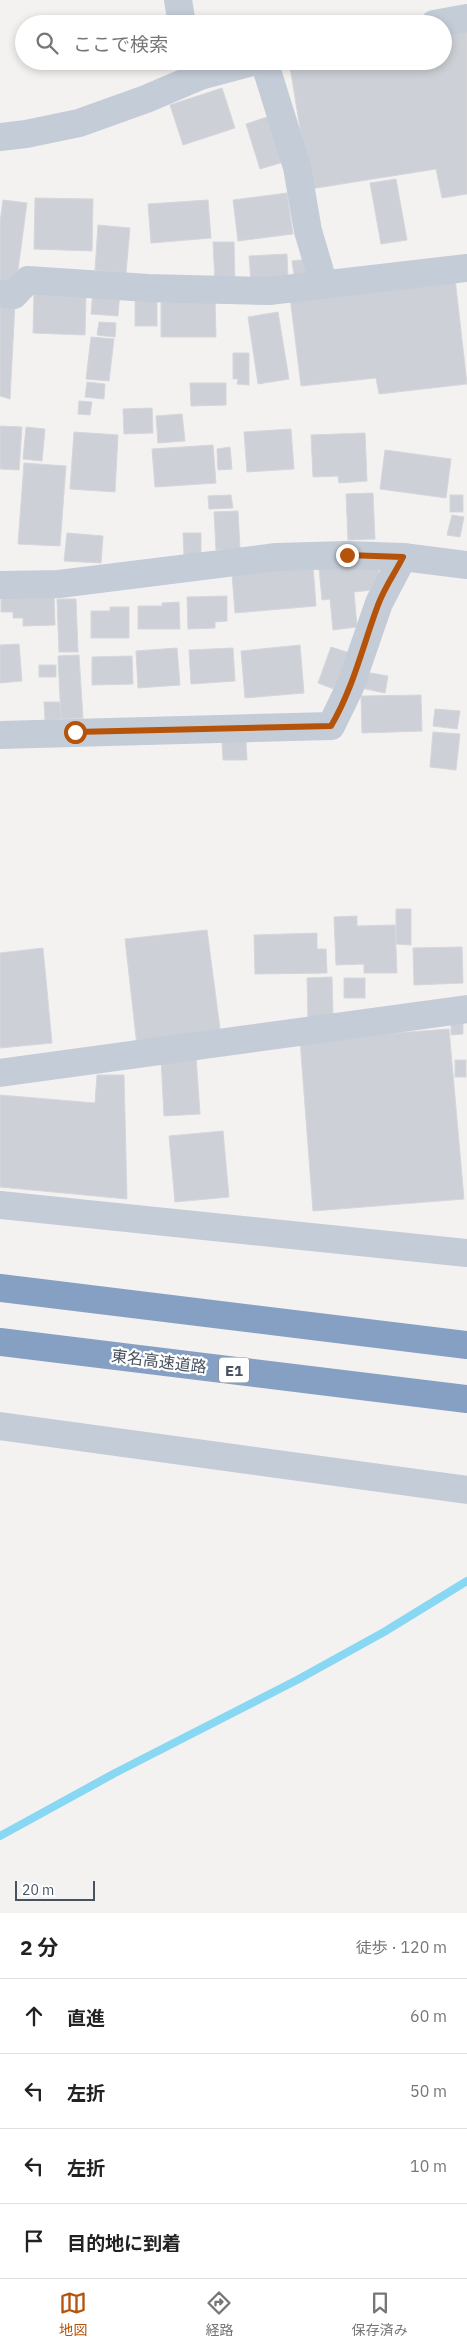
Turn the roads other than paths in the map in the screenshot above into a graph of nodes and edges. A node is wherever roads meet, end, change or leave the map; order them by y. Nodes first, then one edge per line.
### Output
1 (178, 0) edge
2 (180, 15) edge
3 (467, 18) edge
4 (452, 21) edge
5 (194, 70) edge
6 (267, 70) edge
7 (0, 137) edge
8 (467, 268) edge
9 (324, 285) junction
10 (0, 294) edge
11 (403, 557) junction
12 (467, 565) edge
13 (0, 584) edge
14 (0, 735) edge
15 (467, 1009) edge
16 (0, 1073) edge
17 (0, 1205) edge
18 (467, 1253) edge
19 (0, 1288) edge
20 (0, 1342) edge
21 (467, 1345) edge
22 (467, 1399) edge
23 (0, 1426) edge
24 (467, 1490) edge

1 - 2 street
3 - 4 street
5 - 7 street
6 - 9 street
8 - 9 street
9 - 10 street
11 - 12 street
11 - 13 street
11 - 14 street
15 - 16 street
17 - 18 street
19 - 21 highway
20 - 22 highway, 東名高速道路 / E1
23 - 24 street

